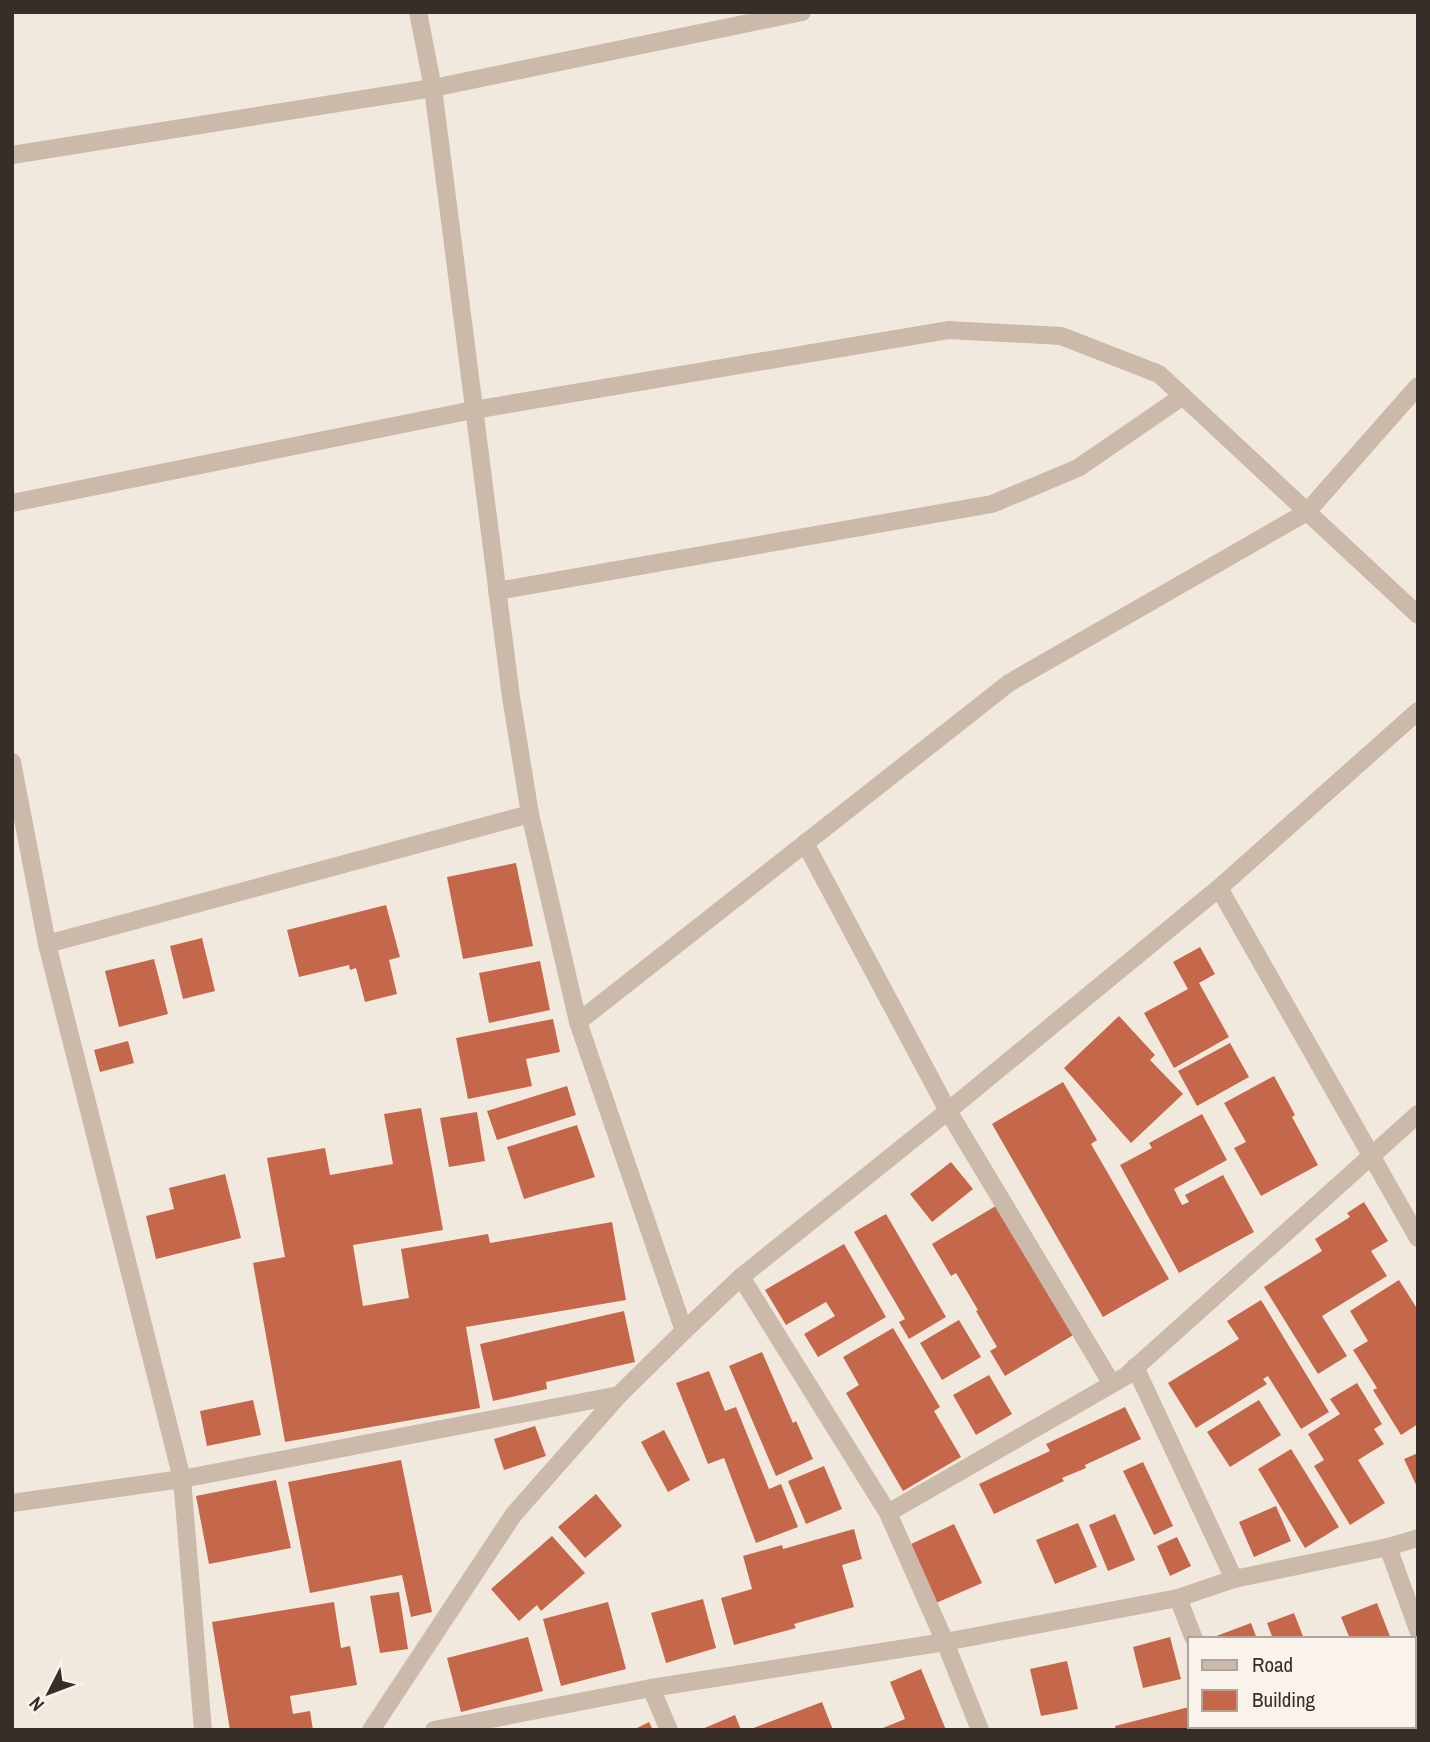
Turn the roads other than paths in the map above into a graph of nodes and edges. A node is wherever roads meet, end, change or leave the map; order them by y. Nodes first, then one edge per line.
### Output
1 (418, 12) edge
2 (802, 12) edge
3 (433, 88) junction
4 (12, 155) edge
5 (1418, 386) edge
6 (1183, 396) junction
7 (473, 410) junction
8 (12, 503) edge
9 (1307, 512) junction
10 (497, 591) junction
11 (1418, 615) edge
12 (1418, 711) edge
13 (12, 762) edge
14 (530, 814) junction
15 (805, 843) junction
16 (1219, 888) junction
17 (47, 944) junction
18 (578, 1022) junction
19 (948, 1111) junction
20 (1418, 1114) edge
21 (1372, 1154) junction
22 (1418, 1238) edge
23 (741, 1277) junction
24 (684, 1331) junction
25 (1135, 1367) junction
26 (1112, 1384) junction
27 (619, 1395) junction
28 (182, 1479) junction
29 (12, 1503) edge
30 (888, 1513) junction
31 (1418, 1538) edge
32 (1388, 1547) junction
33 (1234, 1579) junction
34 (1178, 1598) junction
35 (1418, 1630) edge
36 (1193, 1637) edge
37 (945, 1642) junction
38 (651, 1689) junction
39 (203, 1730) edge
40 (371, 1730) edge
41 (434, 1730) edge
42 (669, 1730) edge
43 (980, 1730) edge

1 - 3 street
2 - 3 street
3 - 4 street
3 - 7 street
5 - 9 street
6 - 7 street
6 - 9 street
6 - 10 street
7 - 8 street
7 - 10 street
9 - 11 street
9 - 15 street
10 - 14 street
12 - 16 street
13 - 17 street
14 - 17 street
14 - 18 street
15 - 18 street
15 - 19 street
16 - 19 street
16 - 21 street
17 - 28 street
18 - 24 street
19 - 23 street
19 - 26 street
20 - 21 street
21 - 22 street
21 - 25 street
23 - 24 street
23 - 30 street
24 - 27 street
25 - 26 street
25 - 33 street
26 - 30 street
27 - 28 street
27 - 40 street
28 - 29 street
28 - 39 street
30 - 37 street
31 - 32 street
32 - 33 street
32 - 35 street
33 - 34 street
34 - 36 street
34 - 37 street
37 - 38 street
37 - 43 street
38 - 41 street
38 - 42 street

